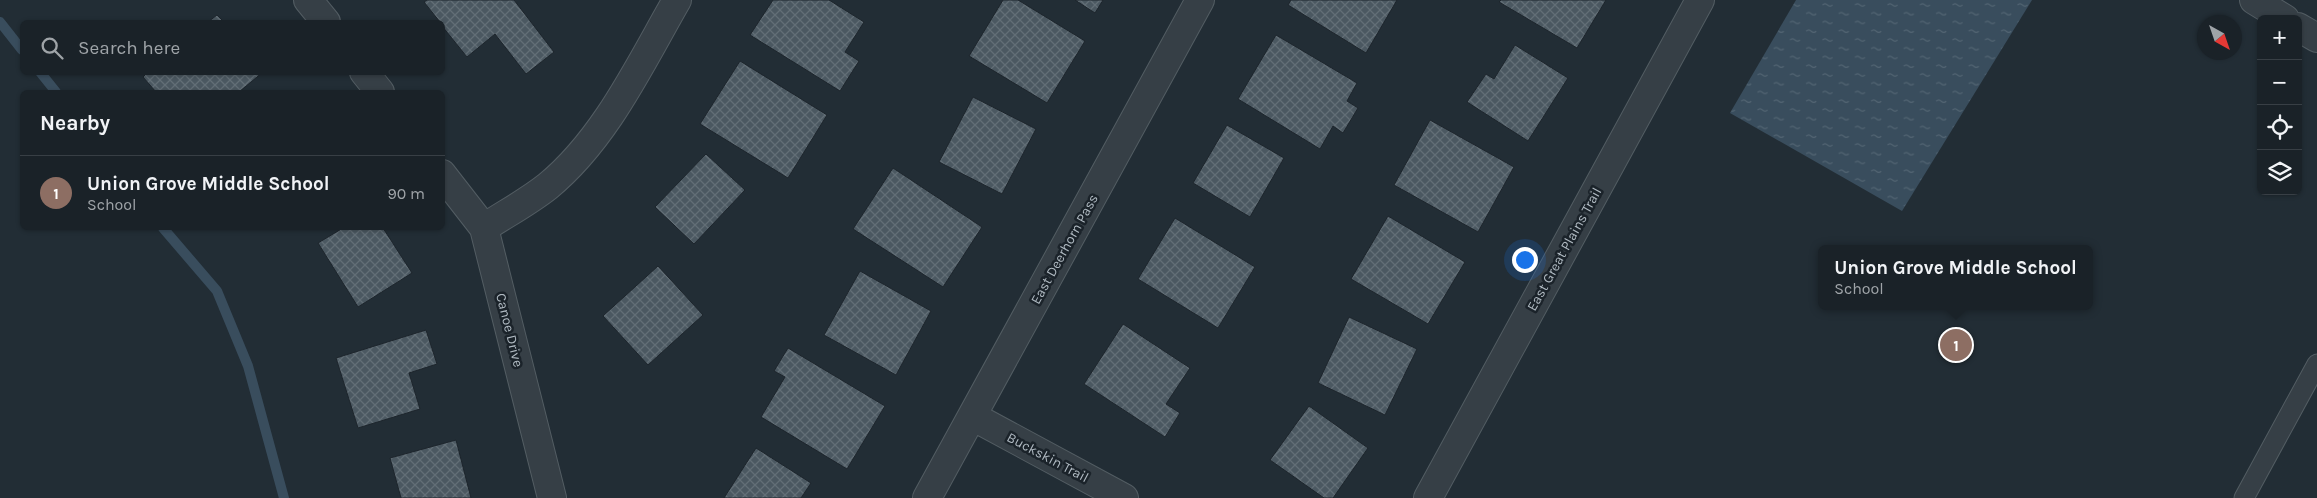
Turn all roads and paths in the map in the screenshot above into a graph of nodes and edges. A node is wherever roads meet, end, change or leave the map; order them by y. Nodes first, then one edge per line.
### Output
1 (308, 0) edge
2 (677, 0) edge
3 (1200, 0) edge
4 (1700, 0) edge
5 (2254, 0) edge
6 (2278, 15) edge
7 (324, 20) edge
8 (2302, 29) edge
9 (2317, 38) edge
10 (366, 75) edge
11 (378, 90) edge
12 (445, 178) edge
13 (484, 228) junction
14 (2317, 364) edge
15 (972, 416) junction
16 (552, 498) edge
17 (927, 498) edge
18 (1124, 498) edge
19 (1428, 498) edge
20 (2244, 498) edge

1 - 7 street
2 - 13 street
3 - 15 street, East Deerhorn Pass
4 - 19 street, East Great Plains Trail
5 - 6 street
8 - 9 street
10 - 11 street
12 - 13 street, Canoe Drive
13 - 16 street, Canoe Drive
14 - 20 lane
15 - 17 street, East Deerhorn Pass
15 - 18 street, Buckskin Trail

